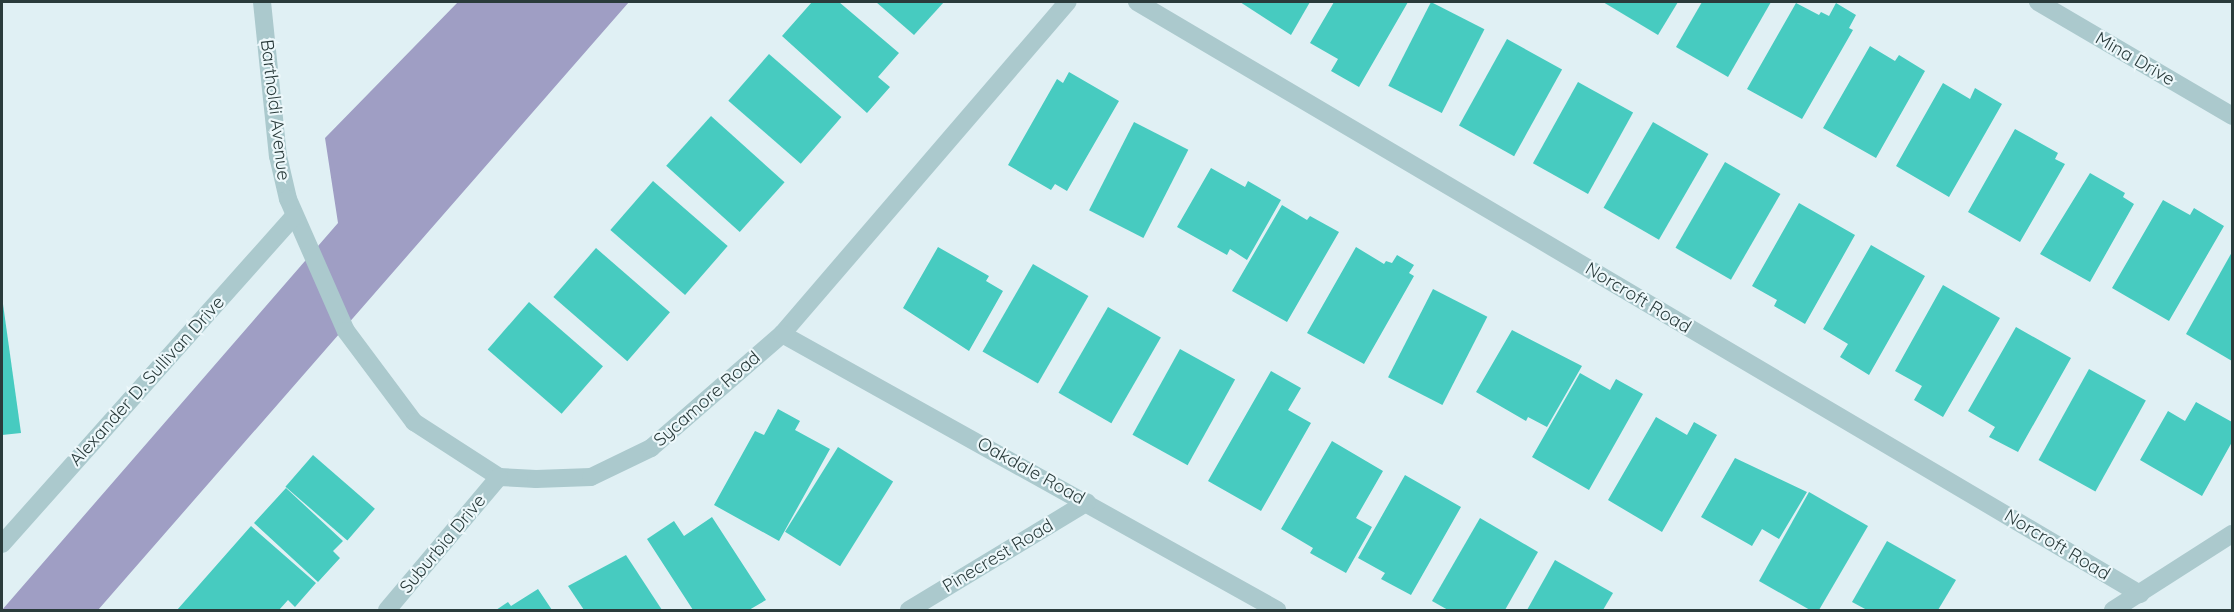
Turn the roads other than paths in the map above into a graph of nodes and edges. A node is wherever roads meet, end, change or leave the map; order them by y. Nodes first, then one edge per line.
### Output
1 (262, 2) edge
2 (1068, 2) edge
3 (1137, 2) edge
4 (2038, 2) edge
5 (2232, 116) edge
6 (293, 217) junction
7 (782, 334) junction
8 (499, 477) junction
9 (1087, 502) junction
10 (2232, 534) edge
11 (2, 544) edge
12 (2139, 594) junction
13 (387, 610) edge
14 (909, 610) edge
15 (1277, 610) edge
16 (2113, 610) edge

1 - 6 street, Bartholdi Avenue
2 - 7 street, Sycamore Road
3 - 12 street, Norcroft Road
4 - 5 street, Mina Drive
6 - 8 street
6 - 11 street, Alexander D. Sullivan Drive
7 - 8 street, Sycamore Road
7 - 9 street, Oakdale Road
8 - 13 street, Suburbia Drive
9 - 14 street, Pinecrest Road
9 - 15 street, Oakdale Road
10 - 12 street
12 - 16 street

